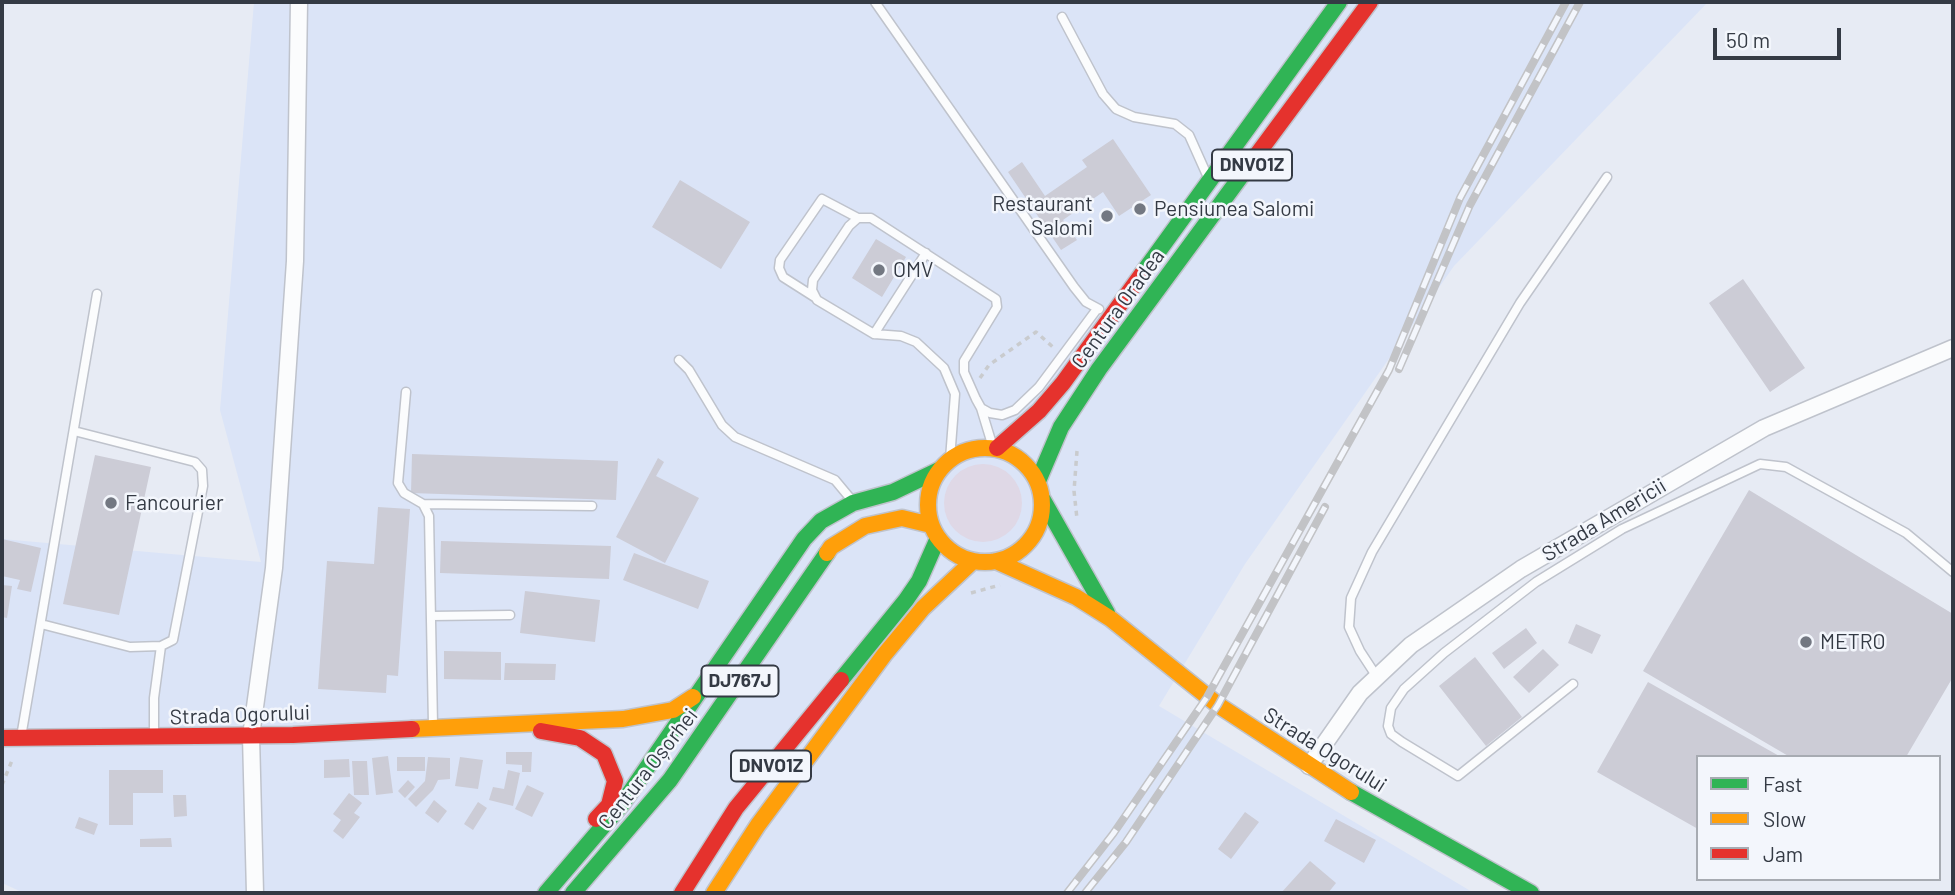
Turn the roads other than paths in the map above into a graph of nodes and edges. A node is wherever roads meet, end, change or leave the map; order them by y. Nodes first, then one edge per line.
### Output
1 (299, 2) edge
2 (875, 2) edge
3 (1339, 2) edge
4 (1370, 2) edge
5 (1062, 17) dead end
6 (1607, 177) dead end
7 (1208, 179) junction
8 (858, 218) junction
9 (926, 253) junction
10 (97, 294) dead end
11 (817, 300) junction
12 (1097, 309) junction
13 (1114, 311) junction
14 (874, 334) junction
15 (1953, 348) edge
16 (679, 360) dead end
17 (406, 392) dead end
18 (981, 408) junction
19 (74, 431) junction
20 (995, 447) junction
21 (945, 464) junction
22 (1038, 481) junction
23 (1043, 500) junction
24 (853, 503) junction
25 (423, 504) junction
26 (592, 506) dead end
27 (935, 531) junction
28 (974, 561) junction
29 (996, 561) junction
30 (1953, 572) edge
31 (431, 615) junction
32 (510, 615) dead end
33 (1111, 619) junction
34 (41, 624) junction
35 (161, 646) junction
36 (765, 646) junction
37 (1377, 677) junction
38 (1573, 684) dead end
39 (700, 693) junction
40 (479, 727) junction
41 (676, 728) junction
42 (433, 729) junction
43 (531, 729) junction
44 (251, 736) junction
45 (2, 738) edge
46 (155, 738) junction
47 (20, 740) junction
48 (1309, 766) junction
49 (255, 893) edge
50 (531, 893) edge
51 (546, 893) edge
52 (573, 893) edge
53 (682, 893) edge
54 (715, 893) edge
55 (1531, 893) edge

1 - 44 street
2 - 12 lane
3 - 7 main road, Centura Oradea / DNVO1Z
4 - 22 main road, Centura Oradea / DNVO1Z
5 - 7 lane
6 - 37 lane
7 - 13 main road, Centura Oradea / DNVO1Z
8 - 9 lane
8 - 11 lane
8 - 11 lane
9 - 14 lane
9 - 18 lane
10 - 19 lane
11 - 14 lane
12 - 13 lane
12 - 18 lane
13 - 20 main road, Centura Oradea / DNVO1Z
14 - 21 lane
15 - 37 street, Strada Americii
16 - 24 lane
17 - 25 lane
18 - 20 lane
19 - 34 lane
19 - 35 lane
20 - 21 main road
20 - 22 main road
21 - 24 main road, Centura Oșorhei / DJ767J
21 - 27 main road, DNVO1Z
22 - 23 main road
23 - 29 main road
23 - 33 main road, Strada Ogorului
24 - 39 main road, Centura Oșorhei / DJ767J
25 - 26 lane
25 - 31 lane
27 - 28 main road
27 - 36 main road, Centura Oșorhei / DJ767J
27 - 53 main road, DNVO1Z
28 - 29 main road
28 - 54 main road, DNVO1Z
29 - 33 main road, Strada Ogorului
30 - 38 lane
31 - 32 lane
31 - 42 lane
33 - 48 main road, Strada Ogorului
34 - 35 lane
34 - 47 lane
35 - 46 lane
36 - 41 main road, Strada Ogorului
36 - 52 main road, Centura Oșorhei / DJ767J
37 - 48 street, Strada Americii
39 - 40 main road, Strada Ogorului
39 - 41 main road, DJ767J
40 - 42 main road, Strada Ogorului
40 - 43 main road, Strada Ogorului
41 - 43 main road, Strada Ogorului
41 - 51 main road, DJ767J
42 - 44 main road, Strada Ogorului
43 - 50 main road, Strada Ogorului
44 - 46 main road, Strada Ogorului
44 - 49 street
45 - 47 main road, Strada Ogorului
46 - 47 main road, Strada Ogorului
48 - 55 main road, Strada Ogorului

